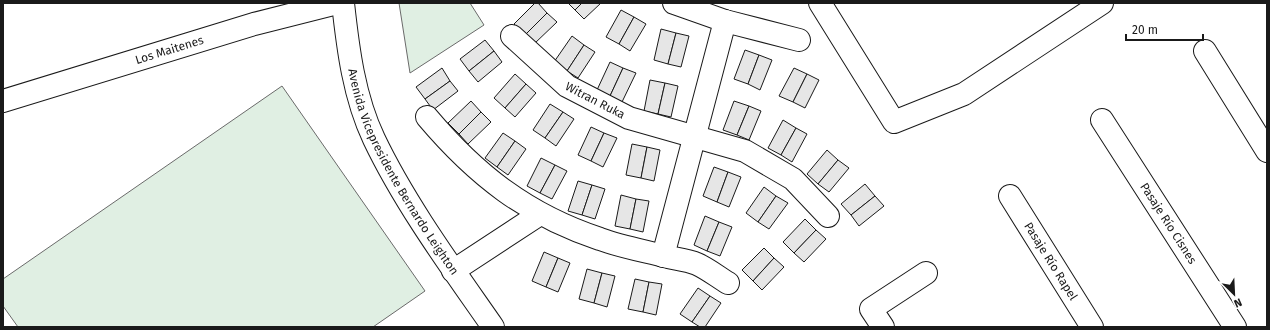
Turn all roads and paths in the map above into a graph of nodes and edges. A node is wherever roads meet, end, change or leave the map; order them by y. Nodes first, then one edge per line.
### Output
1 (337, 3) edge
2 (343, 3) edge
3 (674, 3) edge
4 (827, 5) edge
5 (1092, 6) edge
6 (725, 21) junction
7 (512, 36) dead end
8 (799, 40) dead end
9 (1205, 51) dead end
10 (3, 101) edge
11 (427, 117) dead end
12 (1102, 120) dead end
13 (695, 136) junction
14 (1267, 151) edge
15 (1010, 196) dead end
16 (540, 214) junction
17 (828, 216) dead end
18 (663, 256) junction
19 (453, 270) junction
20 (926, 273) dead end
21 (728, 282) dead end
22 (1086, 325) edge
23 (493, 327) edge
24 (883, 327) edge
25 (1234, 327) edge

1 - 10 street, Los Maitenes
2 - 19 street, Avenida Vicepresidente Bernardo Leighton
3 - 6 street
4 - 5 street
6 - 8 street
6 - 13 street
7 - 13 street, Witran Ruka
9 - 14 street
11 - 16 street
12 - 25 street, Pasaje Río Cisnes
13 - 17 street, Witran Ruka
13 - 18 street
15 - 22 street, Pasaje Río Rapel
16 - 18 street
16 - 19 street
18 - 21 street
19 - 23 street, Avenida Vicepresidente Bernardo Leighton
20 - 24 street

